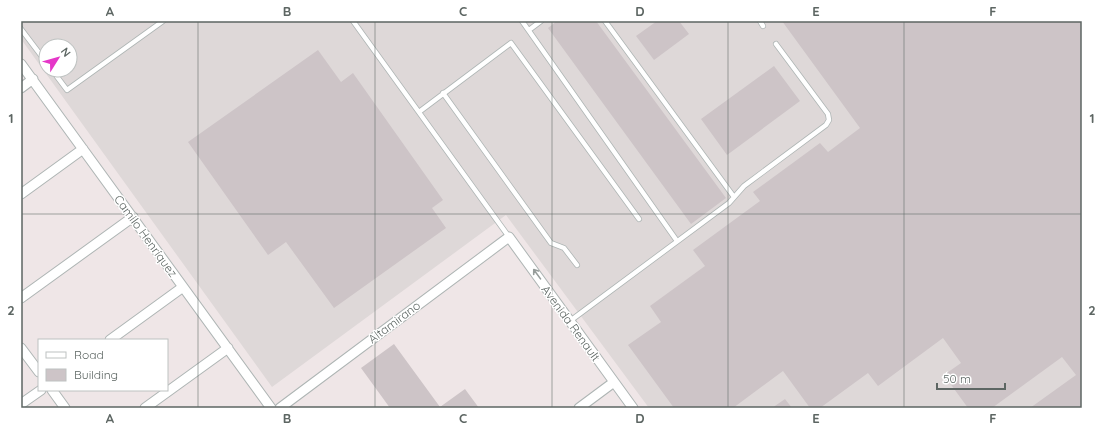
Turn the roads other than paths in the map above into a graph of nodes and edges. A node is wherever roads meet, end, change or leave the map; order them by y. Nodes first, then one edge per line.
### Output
1 (163, 21) edge
2 (353, 21) edge
3 (522, 21) edge
4 (541, 21) edge
5 (605, 21) edge
6 (760, 21) edge
7 (764, 26) dead end
8 (21, 29) edge
9 (529, 30) junction
10 (776, 44) dead end
11 (38, 51) edge
12 (21, 64) edge
13 (58, 78) edge
14 (32, 79) junction
15 (21, 88) edge
16 (443, 93) junction
17 (419, 112) junction
18 (83, 148) junction
19 (21, 194) edge
20 (734, 197) junction
21 (133, 217) junction
22 (639, 219) dead end
23 (509, 237) junction
24 (678, 241) junction
25 (576, 265) dead end
26 (183, 287) junction
27 (21, 298) edge
28 (570, 321) junction
29 (111, 339) edge
30 (21, 348) edge
31 (228, 348) junction
32 (38, 371) edge
33 (614, 382) junction
34 (40, 391) edge
35 (53, 391) edge
36 (21, 404) edge
37 (65, 408) edge
38 (145, 408) edge
39 (271, 408) edge
40 (280, 408) edge
41 (578, 408) edge
42 (634, 408) edge

1 - 13 lane
2 - 17 lane
3 - 9 lane
4 - 9 lane
5 - 20 lane
6 - 7 lane
8 - 11 lane
9 - 24 lane
10 - 20 lane
12 - 14 street, Camilo Henríquez
14 - 15 street
14 - 18 street, Camilo Henríquez
16 - 17 lane
16 - 22 lane
16 - 25 lane
17 - 23 lane
18 - 19 street
18 - 21 street, Camilo Henríquez
20 - 24 lane
21 - 26 street, Camilo Henríquez
21 - 27 street
28 -> 23 street, Avenida Renault
23 - 40 street, Altamirano
24 - 28 lane
26 - 29 street
26 - 31 street, Camilo Henríquez
28 - 33 street, Avenida Renault
30 - 32 street
31 - 38 street
31 - 39 street, Camilo Henríquez
33 - 41 street
33 - 42 street, Avenida Renault
34 - 36 street
35 - 37 street

